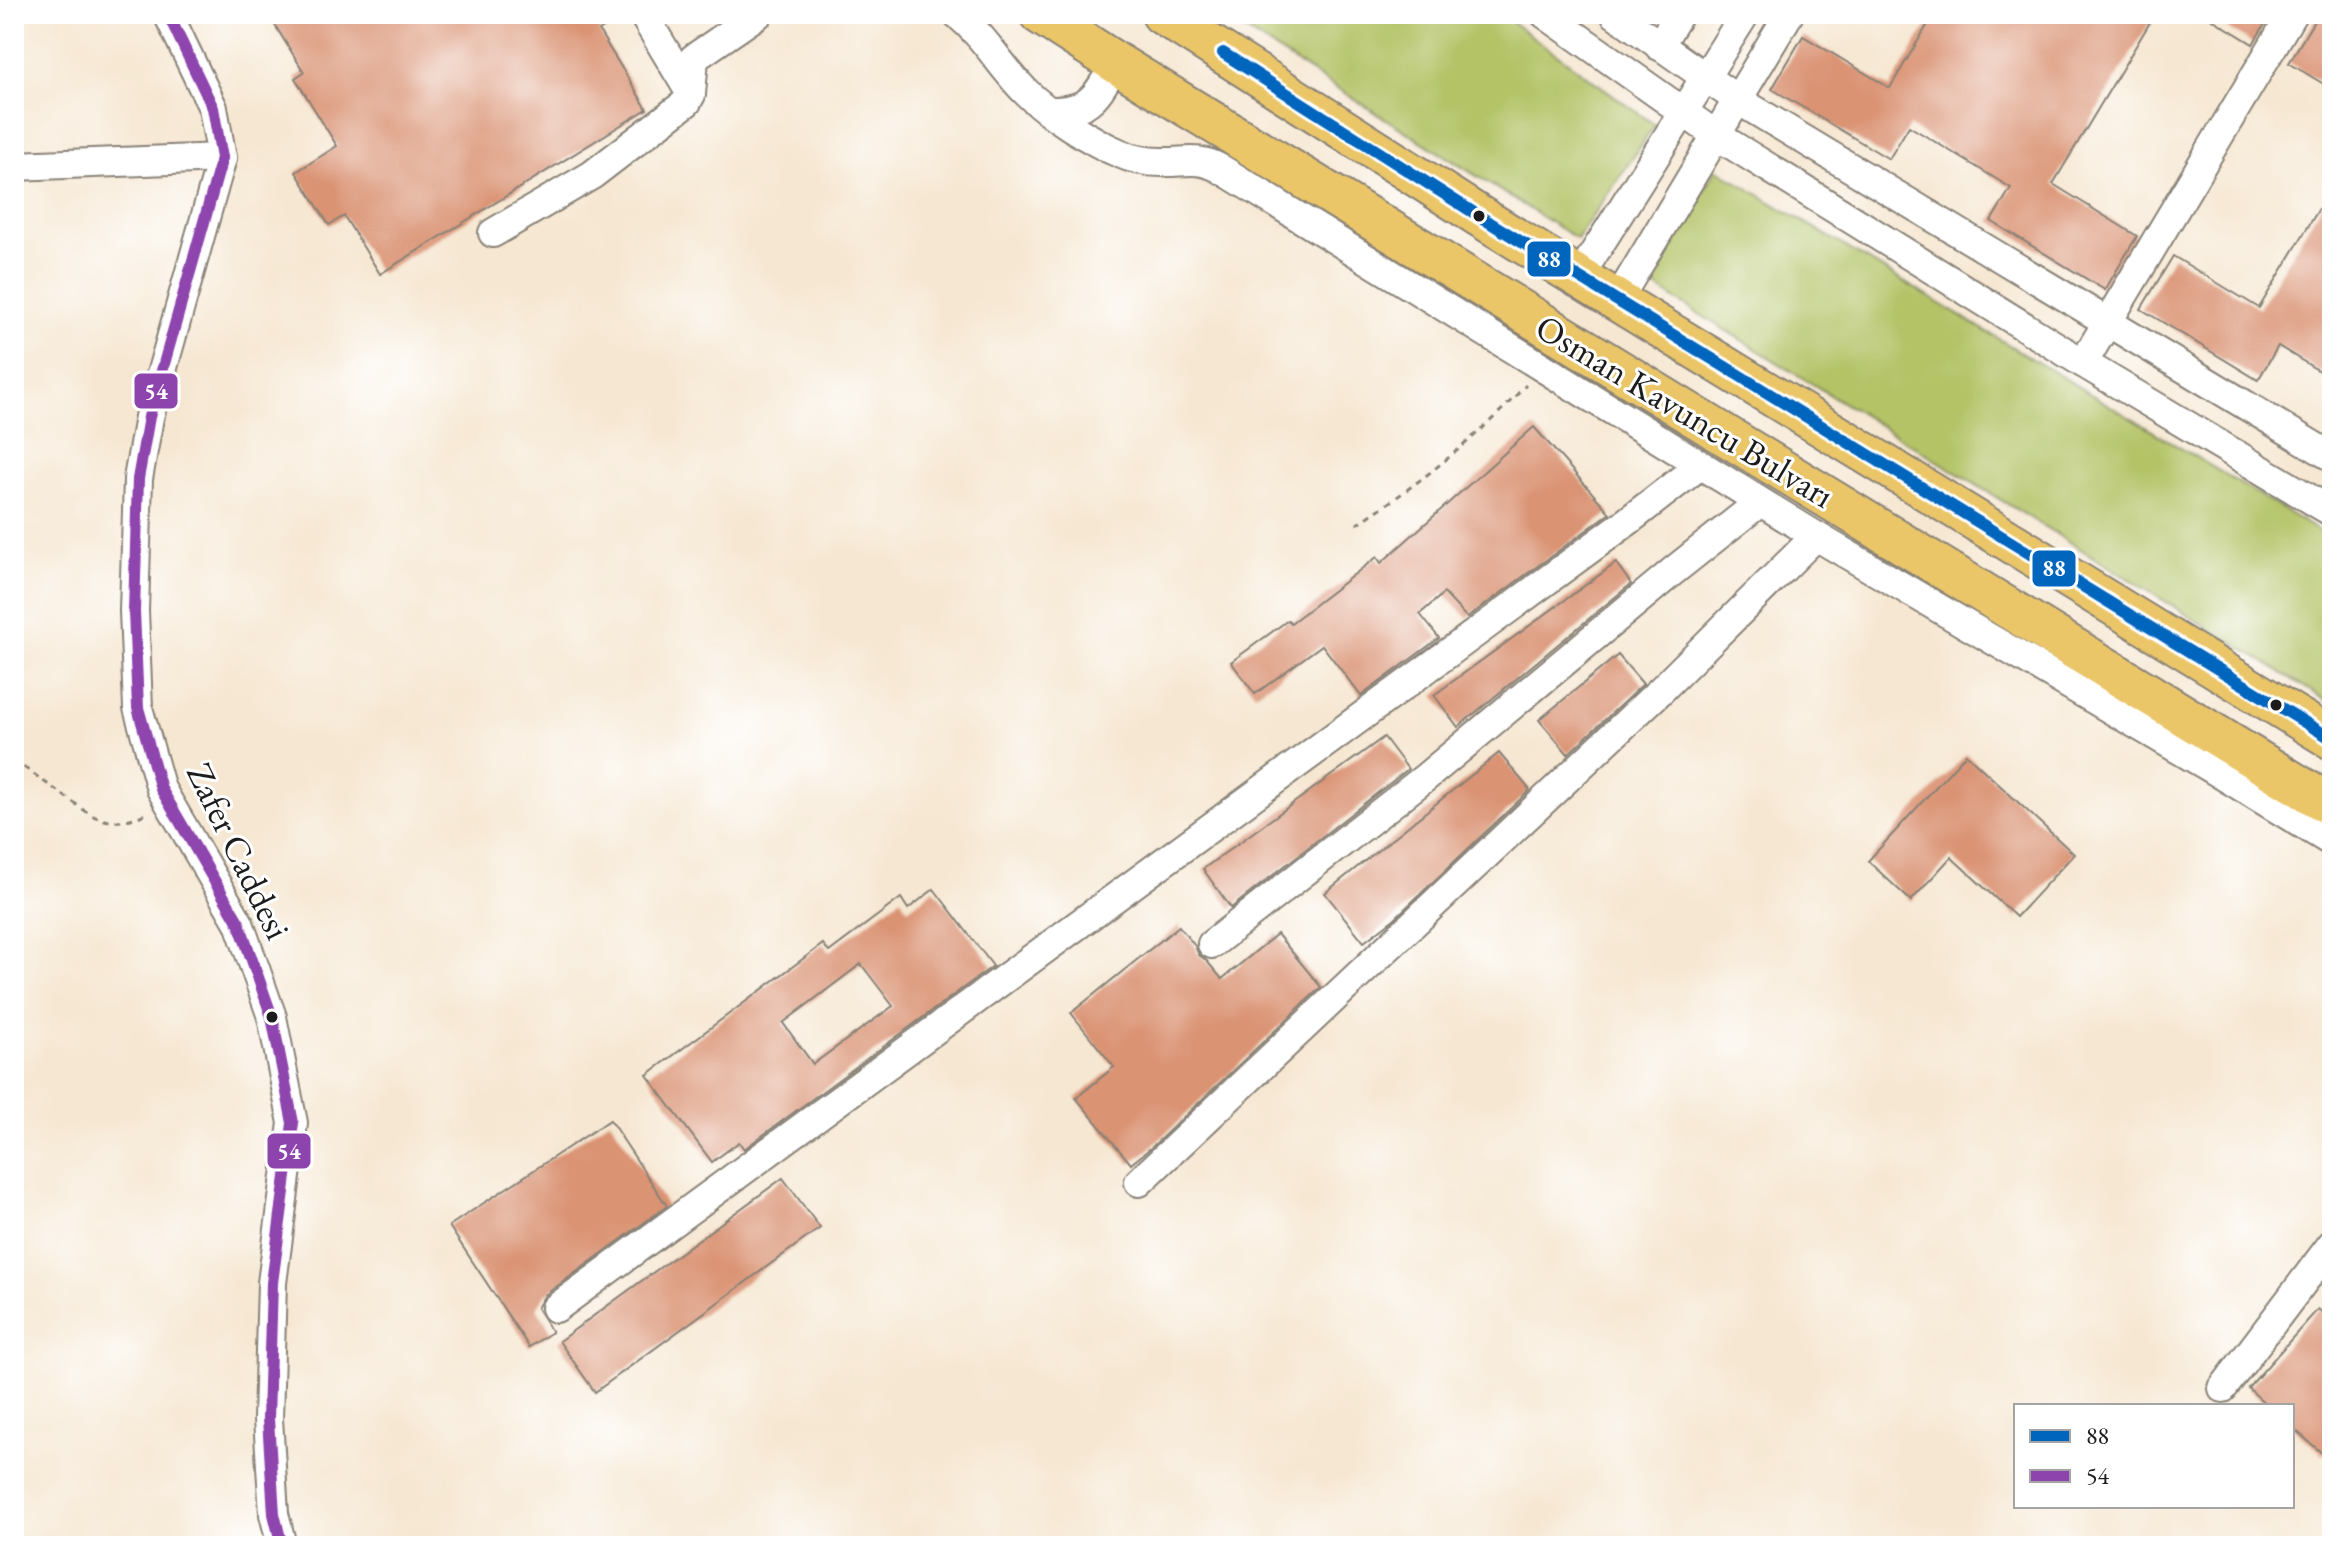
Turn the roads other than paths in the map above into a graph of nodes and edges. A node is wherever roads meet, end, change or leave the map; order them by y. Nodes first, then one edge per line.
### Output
1 (168, 14) edge
2 (758, 14) edge
3 (957, 14) edge
4 (1040, 14) edge
5 (1162, 14) edge
6 (1545, 14) edge
7 (1615, 14) edge
8 (1679, 14) edge
9 (1745, 14) edge
10 (1789, 14) edge
11 (2292, 14) edge
12 (648, 16) edge
13 (1659, 46) junction
14 (1116, 63) junction
15 (1706, 79) junction
16 (691, 94) junction
17 (1094, 99) junction
18 (1738, 100) junction
19 (1049, 111) junction
20 (1683, 113) junction
21 (1716, 135) junction
22 (1104, 146) junction
23 (222, 158) junction
24 (14, 166) edge
25 (493, 233) dead end
26 (1579, 277) junction
27 (1617, 301) junction
28 (2108, 322) junction
29 (2083, 363) junction
30 (2332, 457) edge
31 (1700, 465) junction
32 (1760, 502) junction
33 (2332, 512) edge
34 (1816, 536) junction
35 (2112, 691) junction
36 (2332, 739) edge
37 (2332, 806) edge
38 (2332, 842) edge
39 (1212, 944) dead end
40 (1139, 1182) dead end
41 (2332, 1244) edge
42 (556, 1308) dead end
43 (2223, 1388) dead end
44 (282, 1546) edge

1 - 23 street, Zafer Caddesi
2 - 16 street
3 - 19 street
4 - 14 highway, Osman Kavuncu Bulvarı
5 - 26 highway, Osman Kavuncu Bulvarı
6 - 20 street
7 - 13 street
8 - 13 street
9 - 15 street
10 - 18 street
11 - 28 street
12 - 16 street
13 - 15 street
14 - 17 street
14 - 35 highway, Osman Kavuncu Bulvarı
15 - 18 street
15 - 20 street
16 - 25 street
17 - 19 street
17 - 22 street
18 - 21 street
18 - 28 street
19 - 22 street
20 - 21 street
20 - 26 street
21 - 27 street
21 - 29 street
22 - 31 street
23 - 24 street
23 - 44 street, Zafer Caddesi
26 - 27 highway, Osman Kavuncu Bulvarı
27 - 36 highway, Osman Kavuncu Bulvarı
28 - 29 street
28 - 30 street
29 - 33 street
31 - 32 street
31 - 42 street
32 - 34 street
32 - 39 street
34 - 35 street
34 - 40 street
35 - 37 highway, Osman Kavuncu Bulvarı
35 - 38 street
41 - 43 street

